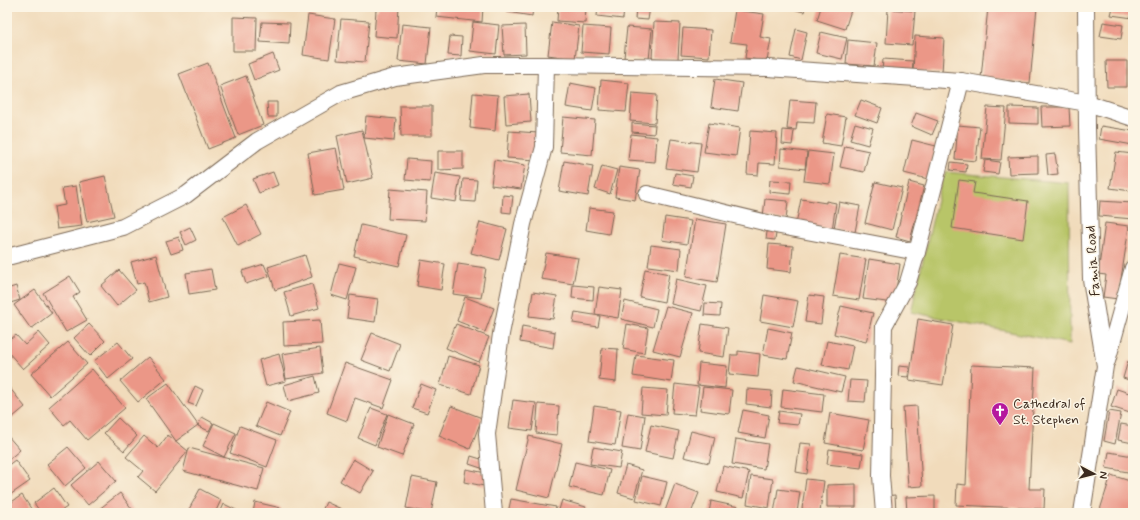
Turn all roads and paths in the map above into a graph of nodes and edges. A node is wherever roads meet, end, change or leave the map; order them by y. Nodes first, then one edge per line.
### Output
1 (1086, 7) edge
2 (546, 64) junction
3 (961, 81) junction
4 (1087, 103) junction
5 (1133, 118) edge
6 (647, 194) dead end
7 (917, 252) junction
8 (7, 257) edge
9 (1133, 268) edge
10 (1105, 366) junction
11 (494, 513) edge
12 (884, 513) edge
13 (1082, 513) edge

1 - 4 street, Famia Road
2 - 3 street
2 - 8 street
2 - 11 street
3 - 4 street
3 - 7 street
4 - 5 street
4 - 10 street, Famia Road
6 - 7 street
7 - 12 street
9 - 10 street
10 - 13 street, Famia Road

